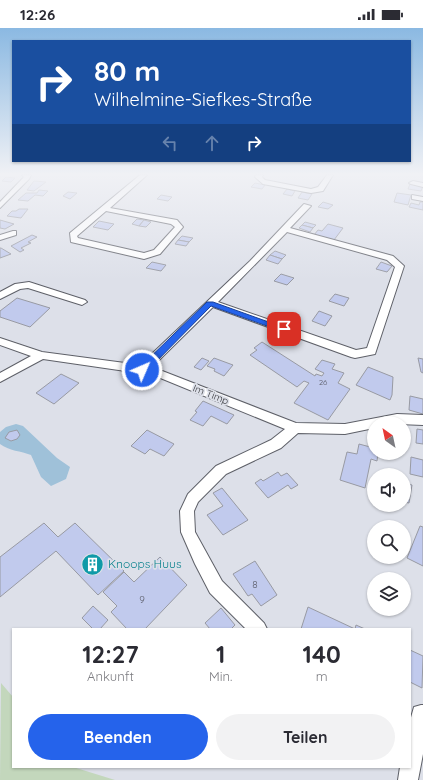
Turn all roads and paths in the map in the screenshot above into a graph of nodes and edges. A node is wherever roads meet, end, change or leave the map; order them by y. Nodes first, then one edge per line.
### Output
1 (104, 210) edge
2 (111, 210) edge
3 (303, 210) edge
4 (284, 229) junction
5 (13, 233) dead end
6 (0, 238) edge
7 (0, 296) edge
8 (82, 302) dead end
9 (210, 303) junction
10 (0, 341) edge
11 (41, 355) junction
12 (142, 370) junction
13 (0, 378) edge
14 (423, 420) edge
15 (295, 428) junction
16 (257, 628) edge
17 (418, 713) edge
18 (411, 760) edge
19 (410, 768) edge
20 (408, 780) edge

1 - 2 street
3 - 4 street
4 - 9 street
4 - 9 street
5 - 6 street
7 - 8 street
9 - 12 street
10 - 11 street, Im Timp
11 - 12 street, Im Timp
11 - 13 street
12 - 15 street, Im Timp
14 - 15 street, Im Timp
15 - 16 street
17 - 18 street
19 - 20 street

